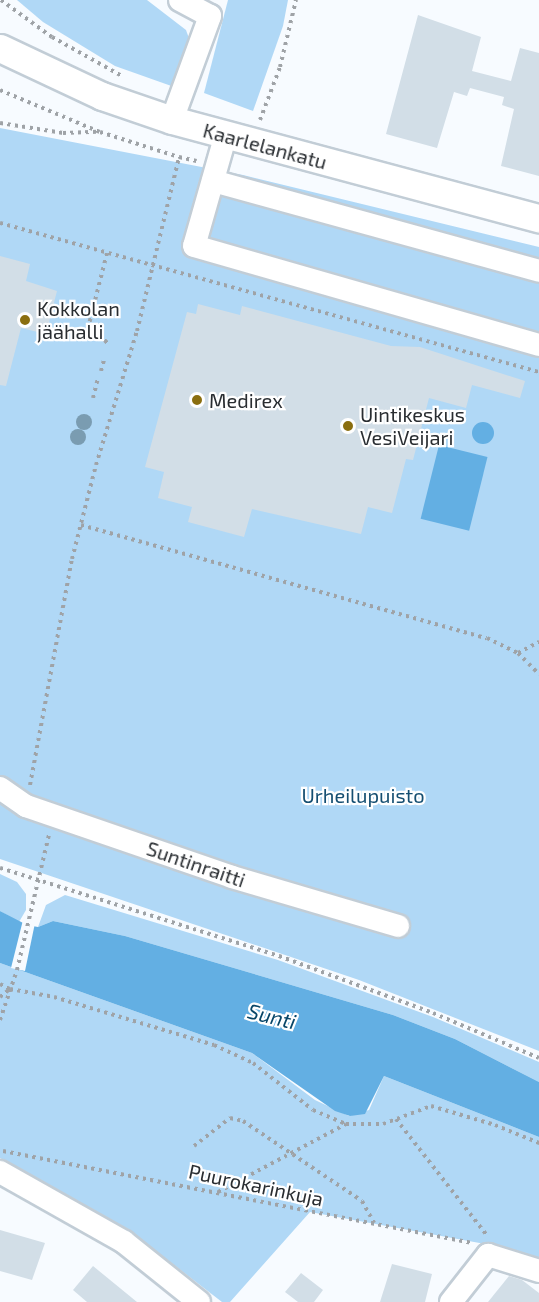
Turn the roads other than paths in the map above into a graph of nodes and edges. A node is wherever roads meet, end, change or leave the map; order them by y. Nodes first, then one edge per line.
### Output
1 (180, 0) edge
2 (213, 8) edge
3 (0, 48) edge
4 (172, 120) junction
5 (226, 134) junction
6 (213, 181) junction
7 (539, 218) edge
8 (539, 271) edge
9 (539, 345) edge
10 (0, 788) edge
11 (398, 927) dead end
12 (0, 1172) edge
13 (539, 1271) edge
14 (199, 1302) edge
15 (451, 1302) edge

1 - 2 street
2 - 4 street
3 - 4 main road, Kaarlelankatu
4 - 5 main road, Kaarlelankatu
5 - 6 street
5 - 7 main road, Kaarlelankatu
6 - 8 street
6 - 9 street
10 - 11 street, Suntinraitti
12 - 14 street
13 - 15 street

